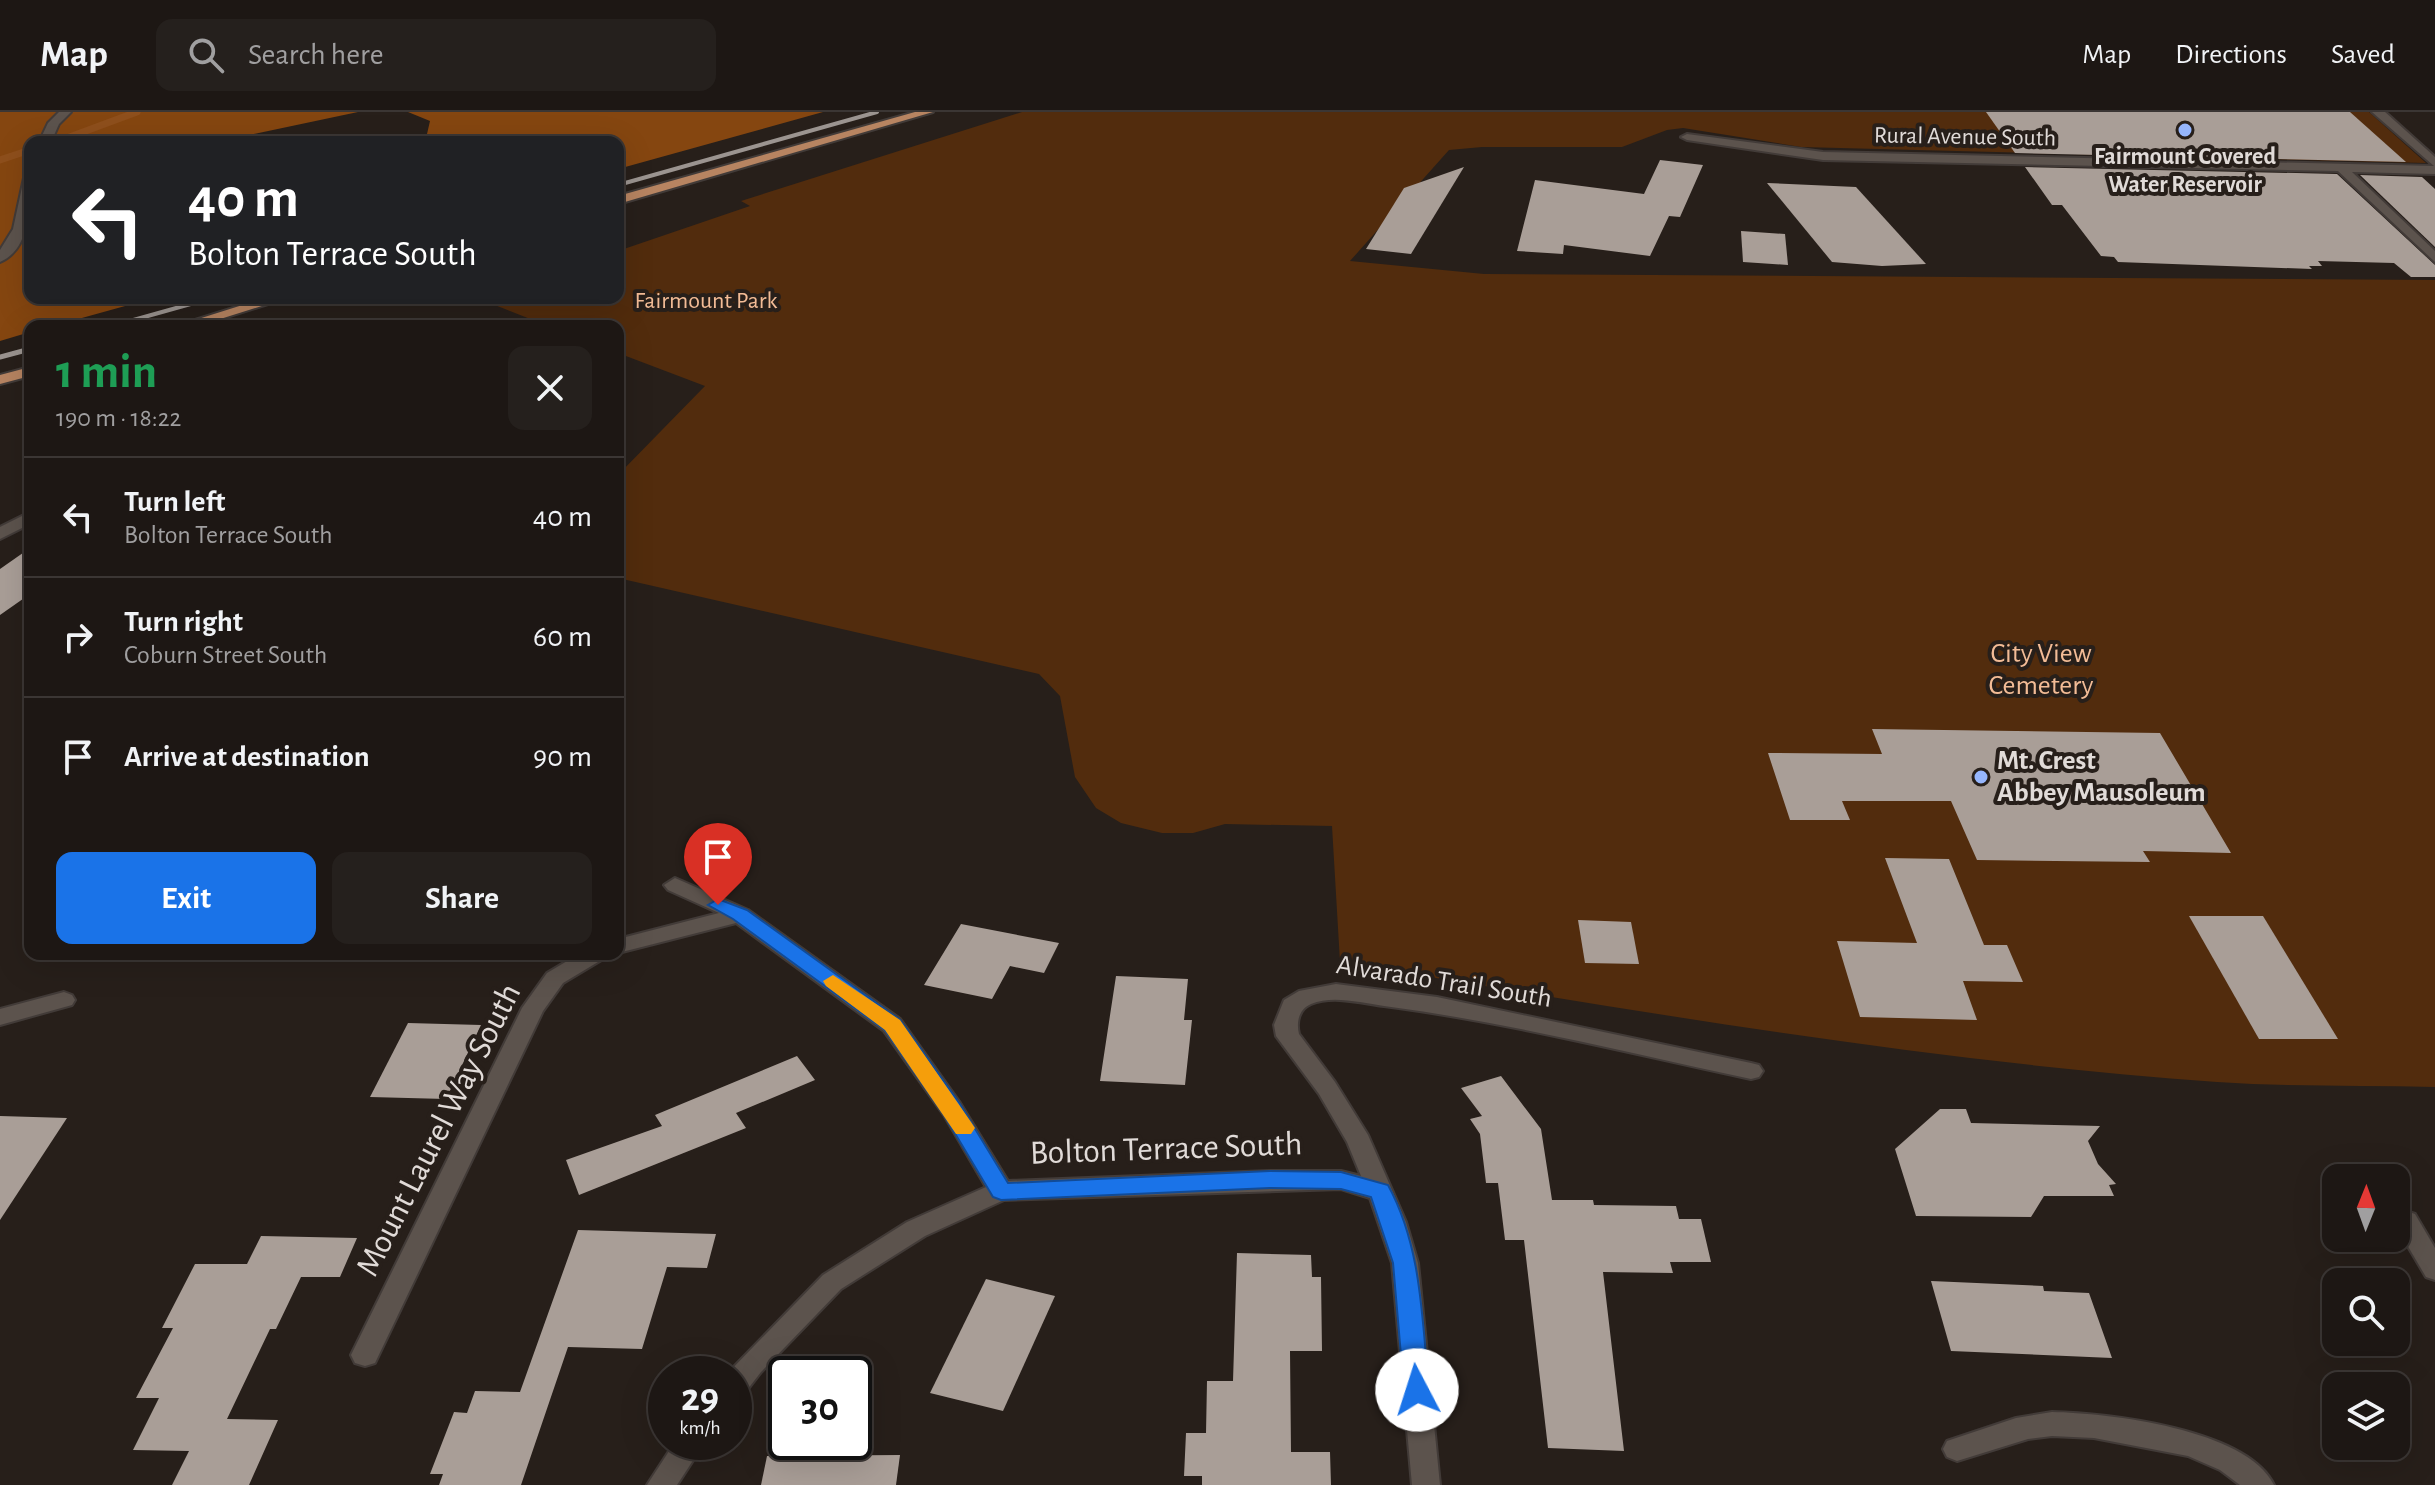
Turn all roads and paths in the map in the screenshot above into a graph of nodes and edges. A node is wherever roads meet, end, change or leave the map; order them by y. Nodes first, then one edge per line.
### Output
1 (65, 112) edge
2 (927, 112) edge
3 (2378, 112) edge
4 (48, 136) edge
5 (1687, 137) dead end
6 (2435, 163) edge
7 (2341, 168) junction
8 (2435, 170) edge
9 (24, 198) edge
10 (624, 198) edge
11 (0, 258) edge
12 (2435, 258) edge
13 (259, 304) edge
14 (204, 320) edge
15 (24, 373) edge
16 (0, 380) edge
17 (24, 520) edge
18 (0, 534) edge
19 (675, 885) dead end
20 (740, 915) junction
21 (624, 944) edge
22 (585, 960) edge
23 (64, 1000) dead end
24 (0, 1017) edge
25 (1751, 1071) dead end
26 (1001, 1191) junction
27 (1380, 1191) junction
28 (2410, 1228) edge
29 (2435, 1270) edge
30 (365, 1355) dead end
31 (752, 1363) edge
32 (1957, 1449) dead end
33 (678, 1460) edge
34 (661, 1485) edge
35 (1426, 1485) edge
36 (2260, 1485) edge

1 - 4 street
2 - 10 main road
3 - 6 street
5 - 7 street, Rural Avenue South
7 - 8 street, Rural Avenue South
7 - 12 street
9 - 11 street
13 - 14 main road
15 - 16 main road
17 - 18 street
19 - 20 street
20 - 21 street
20 - 26 street
22 - 30 street, Mount Laurel Way South
23 - 24 street
25 - 27 street, Alvarado Trail South
26 - 27 street, Bolton Terrace South
26 - 31 street, Bolton Terrace South
27 - 35 street, Alvarado Trail South
28 - 29 street
32 - 36 street
33 - 34 street

